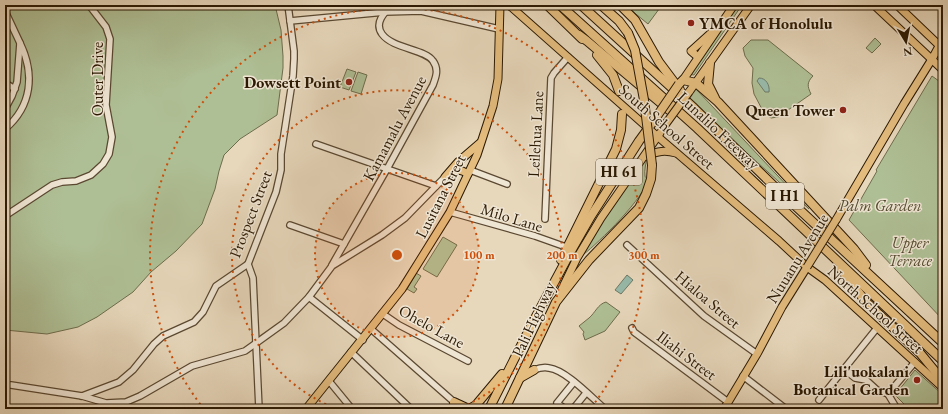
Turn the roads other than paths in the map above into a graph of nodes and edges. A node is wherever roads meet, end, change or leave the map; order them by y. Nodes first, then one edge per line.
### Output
1 (89, 5) edge
2 (288, 5) edge
3 (392, 5) edge
4 (500, 5) edge
5 (509, 5) edge
6 (547, 5) edge
7 (560, 5) edge
8 (581, 5) edge
9 (601, 5) edge
10 (620, 5) edge
11 (734, 5) edge
12 (751, 5) edge
13 (874, 5) edge
14 (897, 5) edge
15 (5, 10) edge
16 (385, 12) junction
17 (290, 21) junction
18 (499, 30) junction
19 (579, 35) junction
20 (20, 43) junction
21 (942, 45) edge
22 (568, 57) junction
23 (932, 59) junction
24 (710, 63) junction
25 (943, 70) edge
26 (681, 82) junction
27 (5, 83) edge
28 (696, 83) junction
29 (15, 89) junction
30 (619, 91) dead end
31 (718, 102) junction
32 (694, 108) junction
33 (5, 109) edge
34 (622, 114) dead end
35 (649, 128) junction
36 (5, 129) edge
37 (657, 136) junction
38 (480, 143) junction
39 (316, 144) dead end
40 (678, 153) junction
41 (734, 162) junction
42 (387, 169) junction
43 (634, 169) junction
44 (469, 172) junction
45 (445, 177) junction
46 (507, 184) dead end
47 (436, 186) junction
48 (450, 212) junction
49 (5, 216) edge
50 (544, 219) dead end
51 (290, 225) dead end
52 (344, 244) junction
53 (627, 245) dead end
54 (566, 247) junction
55 (830, 254) junction
56 (248, 264) junction
57 (332, 266) junction
58 (807, 267) junction
59 (880, 283) junction
60 (309, 297) junction
61 (556, 302) junction
62 (541, 307) junction
63 (383, 314) junction
64 (632, 328) dead end
65 (877, 328) junction
66 (371, 329) junction
67 (363, 340) junction
68 (943, 343) edge
69 (256, 345) junction
70 (351, 352) junction
71 (757, 354) junction
72 (468, 361) dead end
73 (513, 361) junction
74 (943, 361) edge
75 (915, 362) junction
76 (534, 370) joint
77 (844, 370) junction
78 (743, 376) junction
79 (520, 378) junction
80 (329, 380) junction
81 (943, 381) edge
82 (574, 382) junction
83 (5, 385) edge
84 (943, 388) edge
85 (513, 392) junction
86 (586, 393) junction
87 (888, 394) junction
88 (82, 396) junction
89 (819, 400) dead end
90 (126, 402) junction
91 (454, 402) junction
92 (728, 402) junction
93 (122, 409) edge
94 (259, 409) edge
95 (306, 409) edge
96 (352, 409) edge
97 (411, 409) edge
98 (460, 409) edge
99 (489, 409) edge
100 (505, 409) edge
101 (510, 409) edge
102 (565, 409) edge
103 (573, 409) edge
104 (605, 409) edge
105 (724, 409) edge
106 (786, 409) edge
107 (897, 409) edge

1 - 49 street, Outer Drive
2 - 17 street, Prospect Street
3 - 16 street, Kamamalu Avenue
4 - 18 main road, Lusitana Street
5 - 22 main road, South School Street
6 - 19 highway
7 - 41 highway, Lunalilo Freeway / I H1
8 - 32 highway, Lunalilo Freeway / I H1
9 - 61 highway, bridge
10 - 32 highway
11 - 26 main road, Pali Highway / HI 61
12 - 24 main road, Pali Highway / HI 61
13 - 23 main road
14 - 21 main road
15 - 20 street
16 - 17 street
16 - 18 street
16 - 42 street, Kamamalu Avenue
17 - 56 street, Prospect Street
18 - 38 main road, Lusitana Street
19 - 30 highway
19 - 41 highway
20 - 29 street
20 - 36 street
21 - 23 main road, Nuuanu Avenue
22 - 35 main road, South School Street
22 - 50 street, Leilehua Lane
23 - 25 main road
23 - 58 main road, Nuuanu Avenue, bridge
24 - 28 main road, Pali Highway / HI 61
24 - 31 highway
26 - 28 highway
26 - 35 highway, Pali Highway / HI 61, bridge
27 - 29 street
28 - 31 highway
28 - 37 main road, Pali Highway / HI 61, bridge
29 - 33 street
31 - 59 highway
32 - 59 highway, Lunalilo Freeway / I H1
34 - 54 highway
35 - 37 main road, South School Street
35 - 62 highway, Pali Highway / HI 61
37 - 40 main road, South School Street
37 - 43 main road, Pali Highway / HI 61
38 - 44 main road, Lusitana Street
38 - 45 main road
39 - 42 street
40 - 43 main road
40 - 58 main road, South School Street
41 - 55 highway, Lunalilo Freeway / I H1
42 - 47 street
42 - 52 street, Kamamalu Avenue
43 - 61 main road, Pali Highway / HI 61
44 - 45 main road
44 - 46 street
44 - 48 main road, Lusitana Street
45 - 47 street
47 - 57 street
48 - 54 street, Milo Lane
48 - 63 main road, Lusitana Street
51 - 52 street
52 - 57 street, Kamamalu Avenue
53 - 71 street, Hialoa Street
54 - 62 highway
55 - 74 highway, Lunalilo Freeway / I H1
55 - 81 highway
56 - 69 street
56 - 88 street, Prospect Street
57 - 60 street
58 - 65 main road, North School Street
58 - 71 main road, Nuuanu Avenue
59 - 68 highway, Lunalilo Freeway / I H1
60 - 67 street
60 - 69 street
61 - 79 highway, Pali Highway / HI 61
62 - 73 highway, Pali Highway / HI 61
63 - 66 main road, Lusitana Street
63 - 72 street, Ohelo Lane
64 - 92 street, Iliahi Street
65 - 75 main road, North School Street
65 - 77 street
66 - 67 main road, Lusitana Street
66 - 91 street
67 - 70 main road, Lusitana Street
69 - 90 street
69 - 94 street
70 - 80 main road, Lusitana Street
70 - 97 street
71 - 78 main road, Nuuanu Avenue
73 - 91 highway
73 - 99 highway, Pali Highway / HI 61
75 - 84 main road, North School Street
75 - 87 street
76 - 79 highway
76 - 82 street
77 - 87 street
77 - 89 street
78 - 92 main road, Nuuanu Avenue
78 - 106 street
79 - 85 highway, Pali Highway / HI 61
80 - 95 main road, Lusitana Street
80 - 96 street
82 - 86 street
82 - 102 street
83 - 88 street
85 - 100 highway, Pali Highway / HI 61
85 - 101 highway
86 - 103 street
86 - 104 street
87 - 107 street
88 - 90 street
90 - 93 street
91 - 98 highway
92 - 105 main road, Nuuanu Avenue

